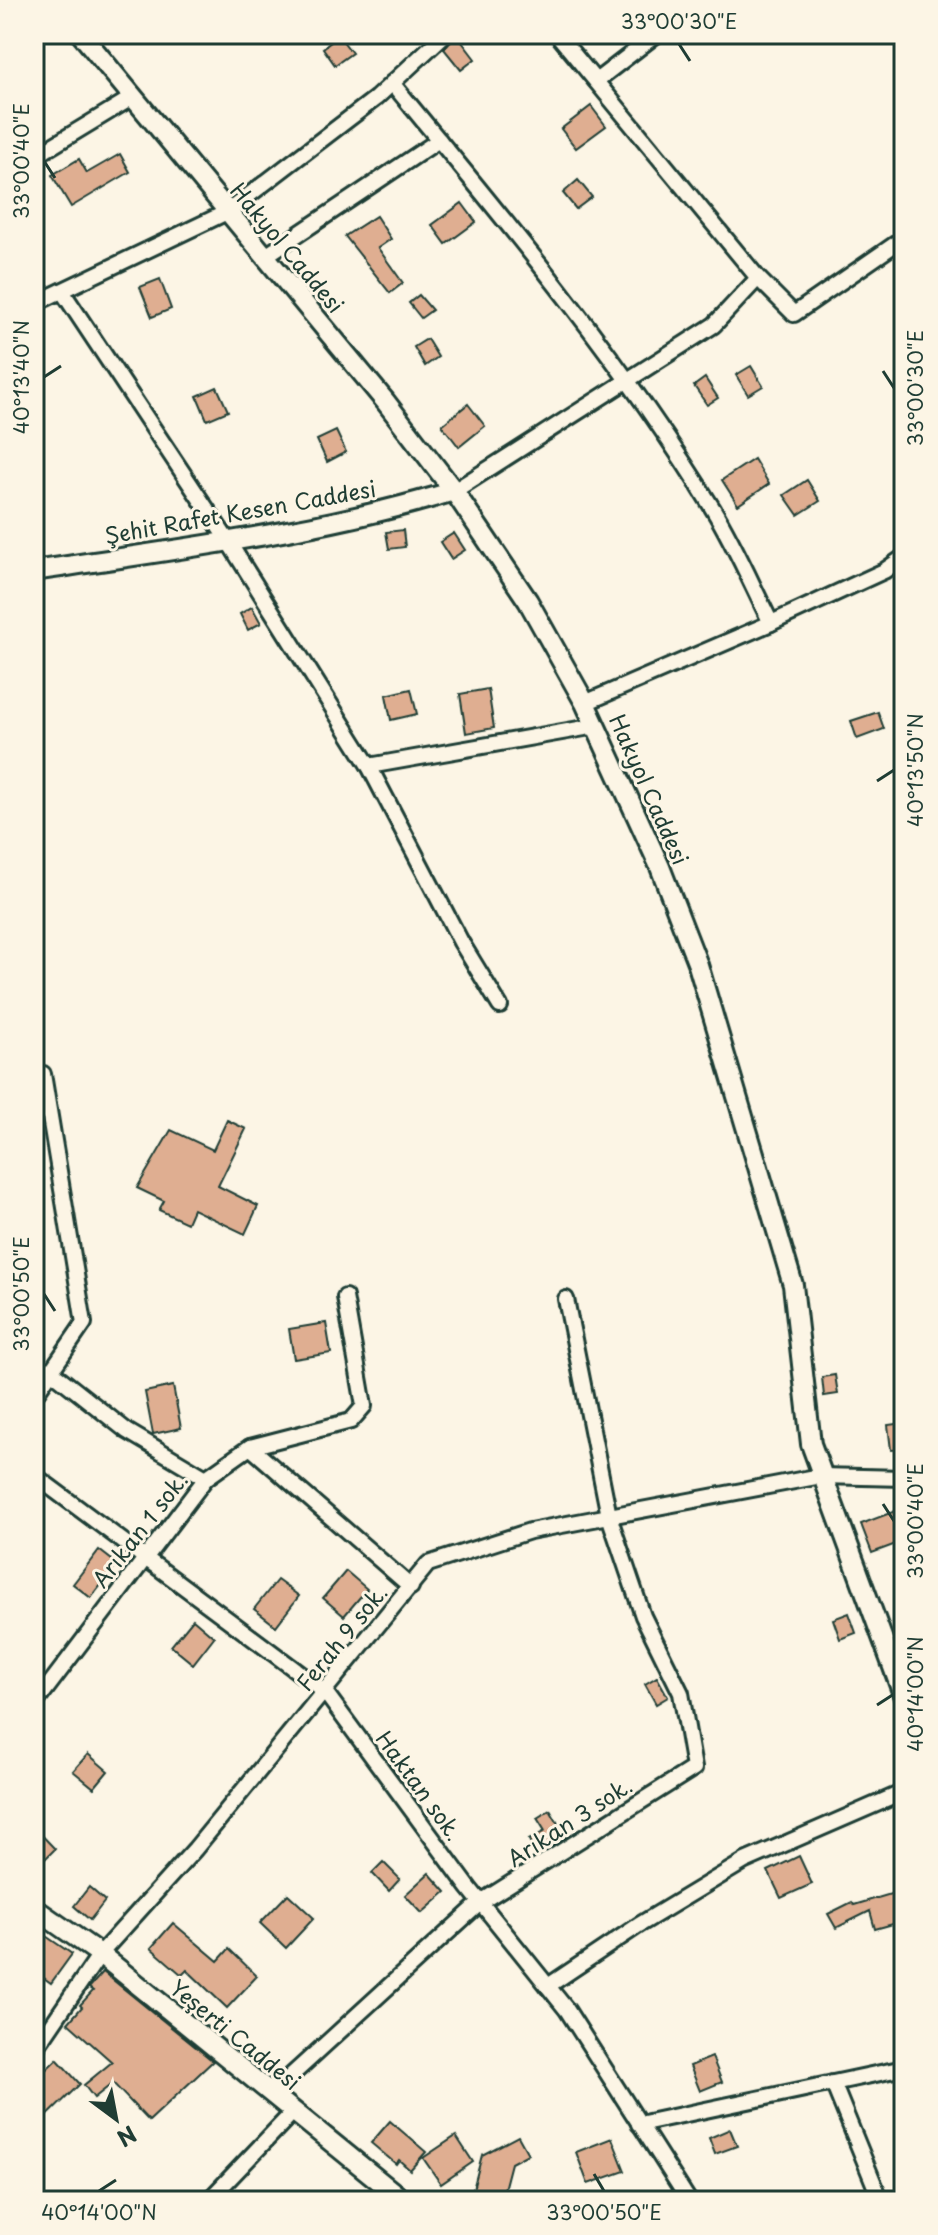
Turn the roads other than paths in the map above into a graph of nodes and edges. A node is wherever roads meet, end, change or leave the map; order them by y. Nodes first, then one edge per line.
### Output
1 (81, 34) edge
2 (445, 34) edge
3 (557, 34) edge
4 (657, 34) edge
5 (596, 81) junction
6 (392, 83) junction
7 (133, 97) junction
8 (439, 140) junction
9 (34, 157) edge
10 (227, 212) junction
11 (904, 238) edge
12 (264, 257) junction
13 (758, 278) junction
14 (62, 291) junction
15 (34, 304) edge
16 (629, 380) junction
17 (454, 491) junction
18 (228, 541) junction
19 (904, 557) edge
20 (34, 571) edge
21 (771, 623) junction
22 (585, 703) junction
23 (596, 726) junction
24 (369, 766) junction
25 (500, 1006) dead end
26 (34, 1073) edge
27 (345, 1297) dead end
28 (566, 1299) dead end
29 (51, 1371) junction
30 (34, 1396) edge
31 (250, 1447) junction
32 (34, 1475) edge
33 (821, 1476) junction
34 (206, 1478) junction
35 (904, 1478) edge
36 (609, 1516) junction
37 (144, 1557) junction
38 (411, 1587) junction
39 (325, 1692) junction
40 (904, 1697) edge
41 (34, 1705) edge
42 (904, 1792) edge
43 (481, 1902) junction
44 (34, 1908) edge
45 (100, 1954) junction
46 (548, 1986) junction
47 (34, 2051) edge
48 (904, 2068) edge
49 (833, 2083) junction
50 (271, 2094) junction
51 (293, 2112) junction
52 (639, 2124) junction
53 (208, 2201) edge
54 (404, 2201) edge
55 (689, 2201) edge
56 (881, 2201) edge

1 - 7 street, Hakyol Caddesi
2 - 6 street
3 - 5 street
4 - 5 street
5 - 13 street
6 - 8 street
6 - 10 street
7 - 9 street
7 - 10 street, Hakyol Caddesi
8 - 12 street
8 - 16 street
10 - 12 street, Hakyol Caddesi
10 - 14 street
11 - 13 street
12 - 17 street, Hakyol Caddesi
13 - 16 street
14 - 15 street
14 - 18 street
16 - 17 street
16 - 21 street
17 - 18 street, Şehit Rafet Kesen Caddesi
17 - 22 street, Hakyol Caddesi
18 - 20 street, Şehit Rafet Kesen Caddesi
18 - 24 street
19 - 21 street
21 - 22 street
22 - 23 street, Hakyol Caddesi
23 - 24 street
23 - 33 street, Hakyol Caddesi
24 - 25 street
26 - 29 street
27 - 31 street
28 - 36 street
29 - 30 street
29 - 34 street
31 - 34 street, Arıkan 1 sok.
31 - 38 street
32 - 37 street, Haktan sok.
33 - 35 street, Ferah 9 sok.
33 - 36 street, Ferah 9 sok.
33 - 40 street, Hakyol Caddesi
34 - 37 street, Arıkan 1 sok.
36 - 38 street, Ferah 9 sok.
36 - 43 street, Arıkan 3 sok.
37 - 39 street, Haktan sok.
37 - 41 street, Arıkan 1 sok.
38 - 39 street, Ferah 9 sok.
39 - 43 street, Haktan sok.
39 - 45 street, Ferah 9 sok.
42 - 46 street
43 - 46 street, Haktan sok.
43 - 50 street, Arıkan 3 sok.
44 - 45 street, Yeşerti Caddesi
45 - 47 street, Ferah 9 sok.
45 - 50 street, Yeşerti Caddesi
46 - 52 street, Haktan sok.
48 - 49 street
49 - 52 street
49 - 56 street
50 - 51 street, Yeşerti Caddesi
51 - 53 street
51 - 54 street, Yeşerti Caddesi
52 - 55 street, Haktan sok.

